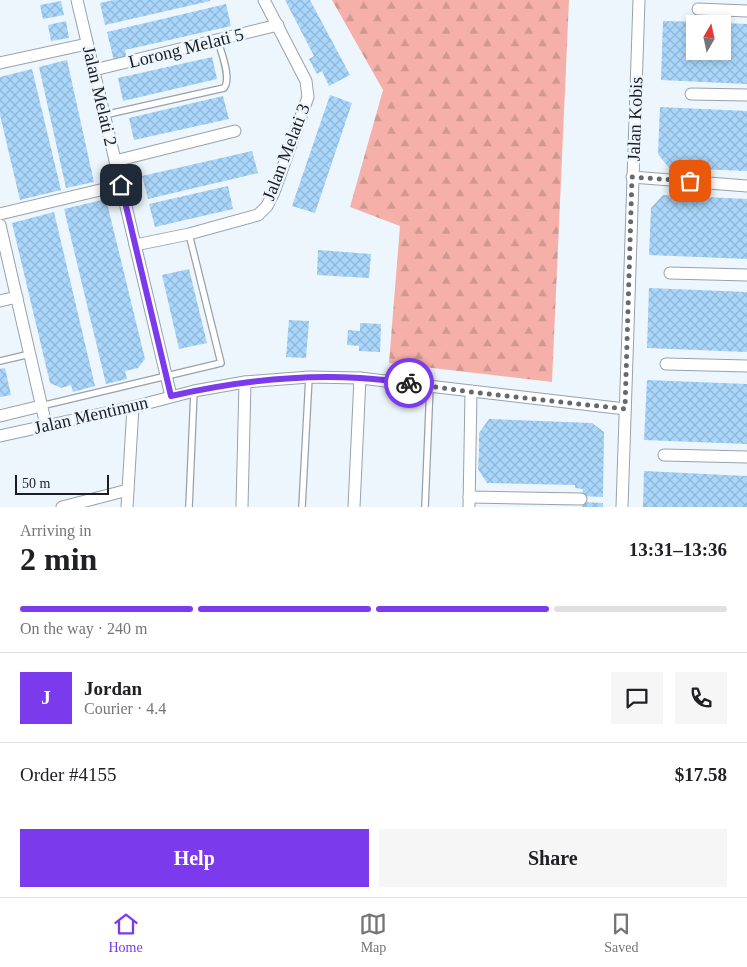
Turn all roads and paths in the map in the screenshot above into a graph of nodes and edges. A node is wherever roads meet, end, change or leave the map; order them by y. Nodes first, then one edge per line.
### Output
1 (77, 0) edge
2 (264, 0) edge
3 (640, 0) edge
4 (698, 9) dead end
5 (747, 11) edge
6 (278, 24) junction
7 (218, 41) junction
8 (87, 44) junction
9 (0, 63) edge
10 (94, 70) junction
11 (691, 94) dead end
12 (747, 95) edge
13 (104, 115) junction
14 (235, 131) dead end
15 (115, 161) junction
16 (632, 177) junction
17 (121, 185) junction
18 (747, 186) edge
19 (0, 214) edge
20 (0, 225) edge
21 (190, 234) junction
22 (2, 242) edge
23 (135, 245) junction
24 (670, 273) dead end
25 (747, 275) edge
26 (17, 297) junction
27 (0, 301) edge
28 (30, 354) junction
29 (0, 361) edge
30 (666, 364) dead end
31 (747, 366) edge
32 (166, 376) junction
33 (309, 377) junction
34 (360, 378) junction
35 (245, 382) junction
36 (430, 385) junction
37 (194, 391) junction
38 (471, 392) junction
39 (171, 396) junction
40 (42, 406) junction
41 (133, 407) junction
42 (625, 409) junction
43 (0, 416) edge
44 (46, 425) junction
45 (0, 436) edge
46 (664, 455) dead end
47 (747, 457) edge
48 (128, 490) junction
49 (581, 500) dead end
50 (469, 502) edge
51 (62, 507) edge
52 (127, 507) edge
53 (189, 507) edge
54 (242, 507) edge
55 (302, 507) edge
56 (354, 507) edge
57 (425, 507) edge
58 (622, 507) edge

1 - 8 street, Jalan Melati 2
2 - 6 street, Jalan Melati 3
3 - 16 street, Jalan Kobis
4 - 5 street
6 - 7 street, Lorong Melati 5
6 - 21 street, Jalan Melati 3
7 - 10 street, Lorong Melati 5
7 - 13 lane
8 - 9 street
8 - 10 street, Jalan Melati 2
10 - 13 street, Jalan Melati 2
11 - 12 street
13 - 15 street, Jalan Melati 2
14 - 15 street
15 - 17 street, Jalan Melati 2
16 - 18 street
16 - 42 street, Jalan Kobis
17 - 19 street
17 - 23 street, Jalan Melati 2
20 - 22 street
21 - 23 street, Jalan Melati 3
21 - 32 lane
22 - 26 street
23 - 32 street, Jalan Melati 2
24 - 25 street
26 - 27 street
26 - 28 street
28 - 29 lane
28 - 40 street
30 - 31 street
32 - 39 street, Jalan Melati 2
32 - 40 lane
33 - 34 street, Jalan Mentimun
33 - 35 street, Jalan Mentimun
33 - 55 lane
34 - 36 street, Jalan Mentimun
34 - 56 street
35 - 37 street, Jalan Mentimun
35 - 54 street
36 - 38 street, Jalan Mentimun
36 - 57 lane
37 - 39 street, Jalan Mentimun
37 - 53 lane
38 - 42 street, Jalan Mentimun
38 - 50 street
39 - 41 street, Jalan Mentimun
40 - 43 street
40 - 44 street
41 - 44 street, Jalan Mentimun
41 - 48 street
42 - 58 street, Jalan Kobis
44 - 45 street, Jalan Mentimun
46 - 47 street
48 - 51 street
48 - 52 street
49 - 50 street

